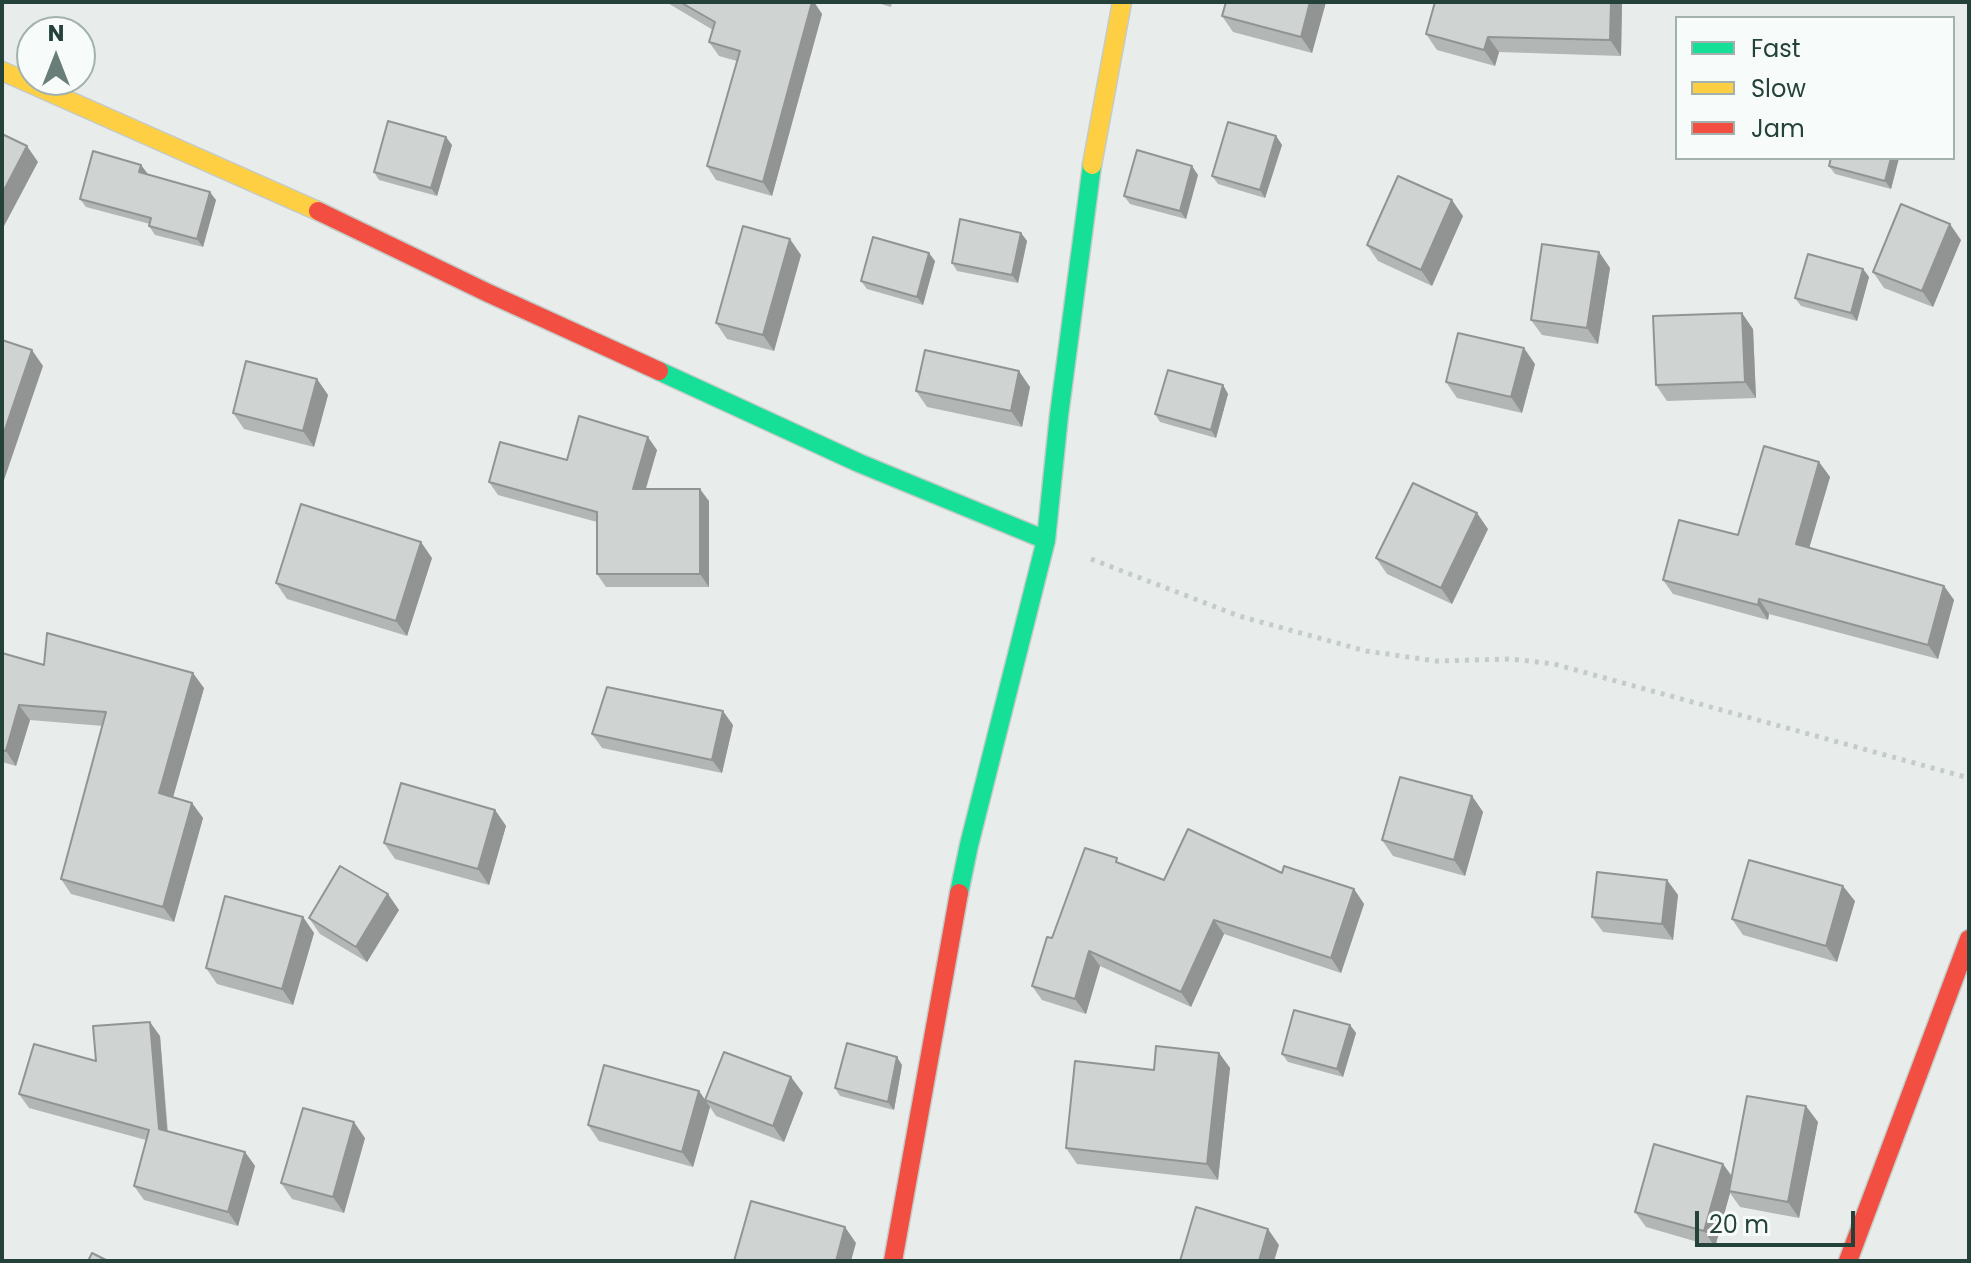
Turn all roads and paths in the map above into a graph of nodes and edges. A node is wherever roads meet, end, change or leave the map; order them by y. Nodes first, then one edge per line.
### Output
1 (1122, 2) edge
2 (2, 71) edge
3 (1046, 540) junction
4 (1969, 778) edge
5 (1969, 939) edge
6 (893, 1261) edge
7 (1848, 1261) edge

1 - 3 street
2 - 3 street
3 - 4 path
3 - 6 street
5 - 7 street

